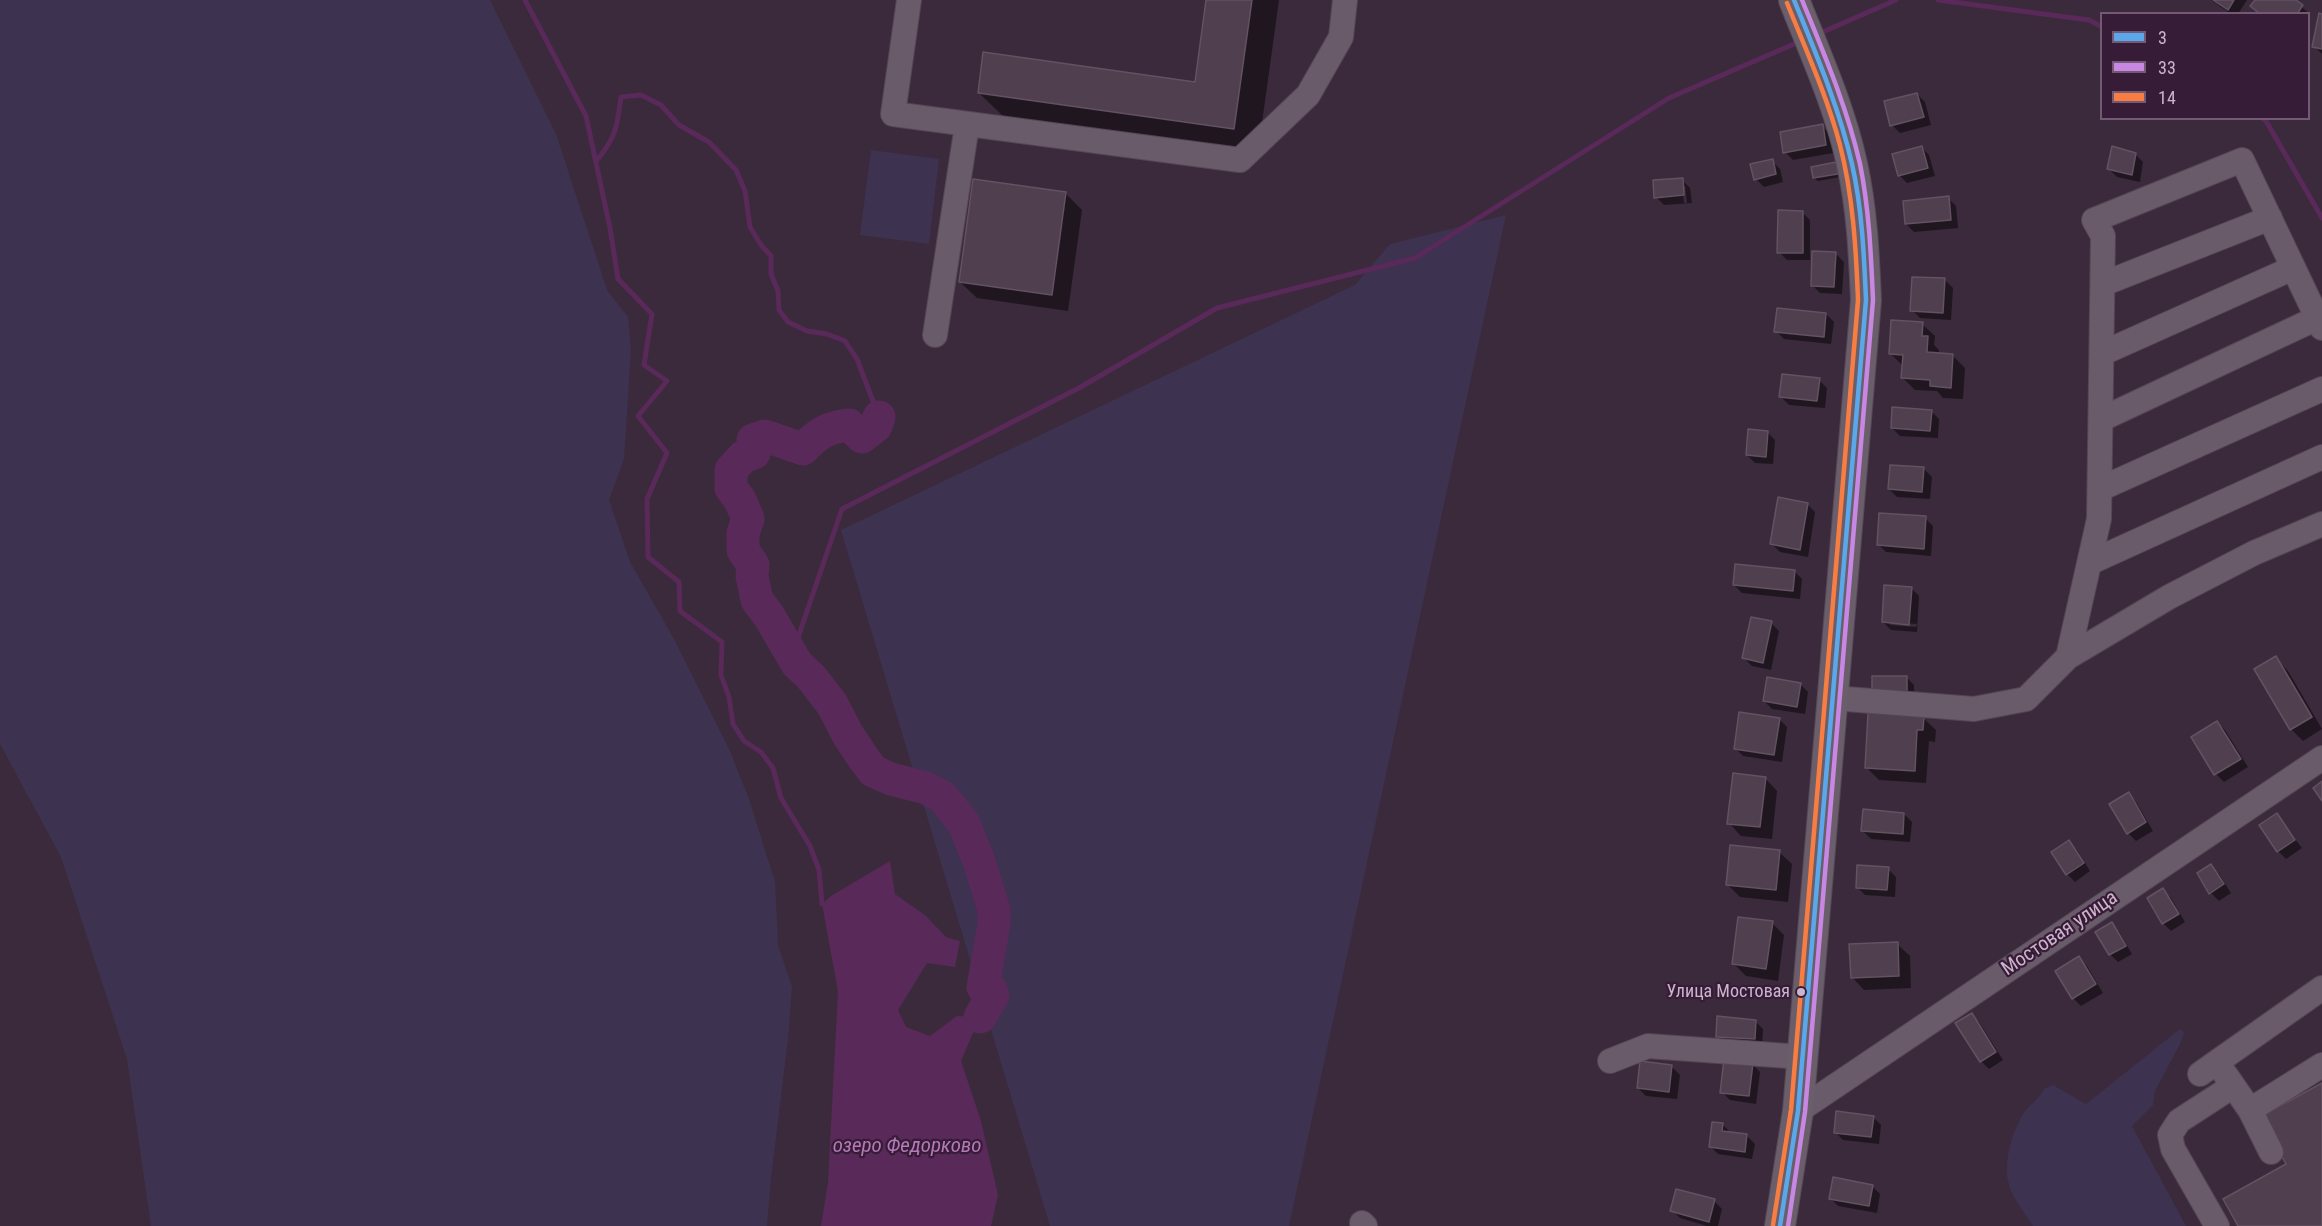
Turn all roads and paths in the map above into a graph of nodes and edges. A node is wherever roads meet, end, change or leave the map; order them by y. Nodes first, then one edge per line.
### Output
1 (909, 0) edge
2 (1345, 0) edge
3 (1794, 0) edge
4 (967, 125) junction
5 (2270, 218) junction
6 (2294, 268) junction
7 (2103, 284) junction
8 (2319, 323) edge
9 (935, 335) dead end
10 (2103, 354) junction
11 (2322, 388) edge
12 (2102, 419) junction
13 (2322, 457) edge
14 (2100, 489) junction
15 (2322, 524) edge
16 (2089, 563) junction
17 (2068, 657) junction
18 (1833, 698) junction
19 (2322, 758) edge
20 (2322, 988) edge
21 (1802, 1057) junction
22 (1610, 1061) dead end
23 (2322, 1065) edge
24 (2233, 1086) junction
25 (1798, 1110) junction
26 (2250, 1110) junction
27 (2271, 1152) dead end
28 (1780, 1226) edge
29 (2217, 1226) edge

1 - 4 street
2 - 4 street
3 - 18 main road
4 - 9 street
5 - 6 street
5 - 7 street
5 - 7 street
6 - 8 street
6 - 10 street
7 - 10 street
8 - 12 street
10 - 12 street
11 - 14 street
12 - 14 street
13 - 16 street
14 - 16 street
15 - 17 street
16 - 17 street
17 - 18 street
18 - 21 main road
19 - 25 street, Мостовая улица
20 - 24 street
21 - 22 street
21 - 25 main road
23 - 26 street
24 - 26 street
24 - 29 street
25 - 28 main road
26 - 27 street

